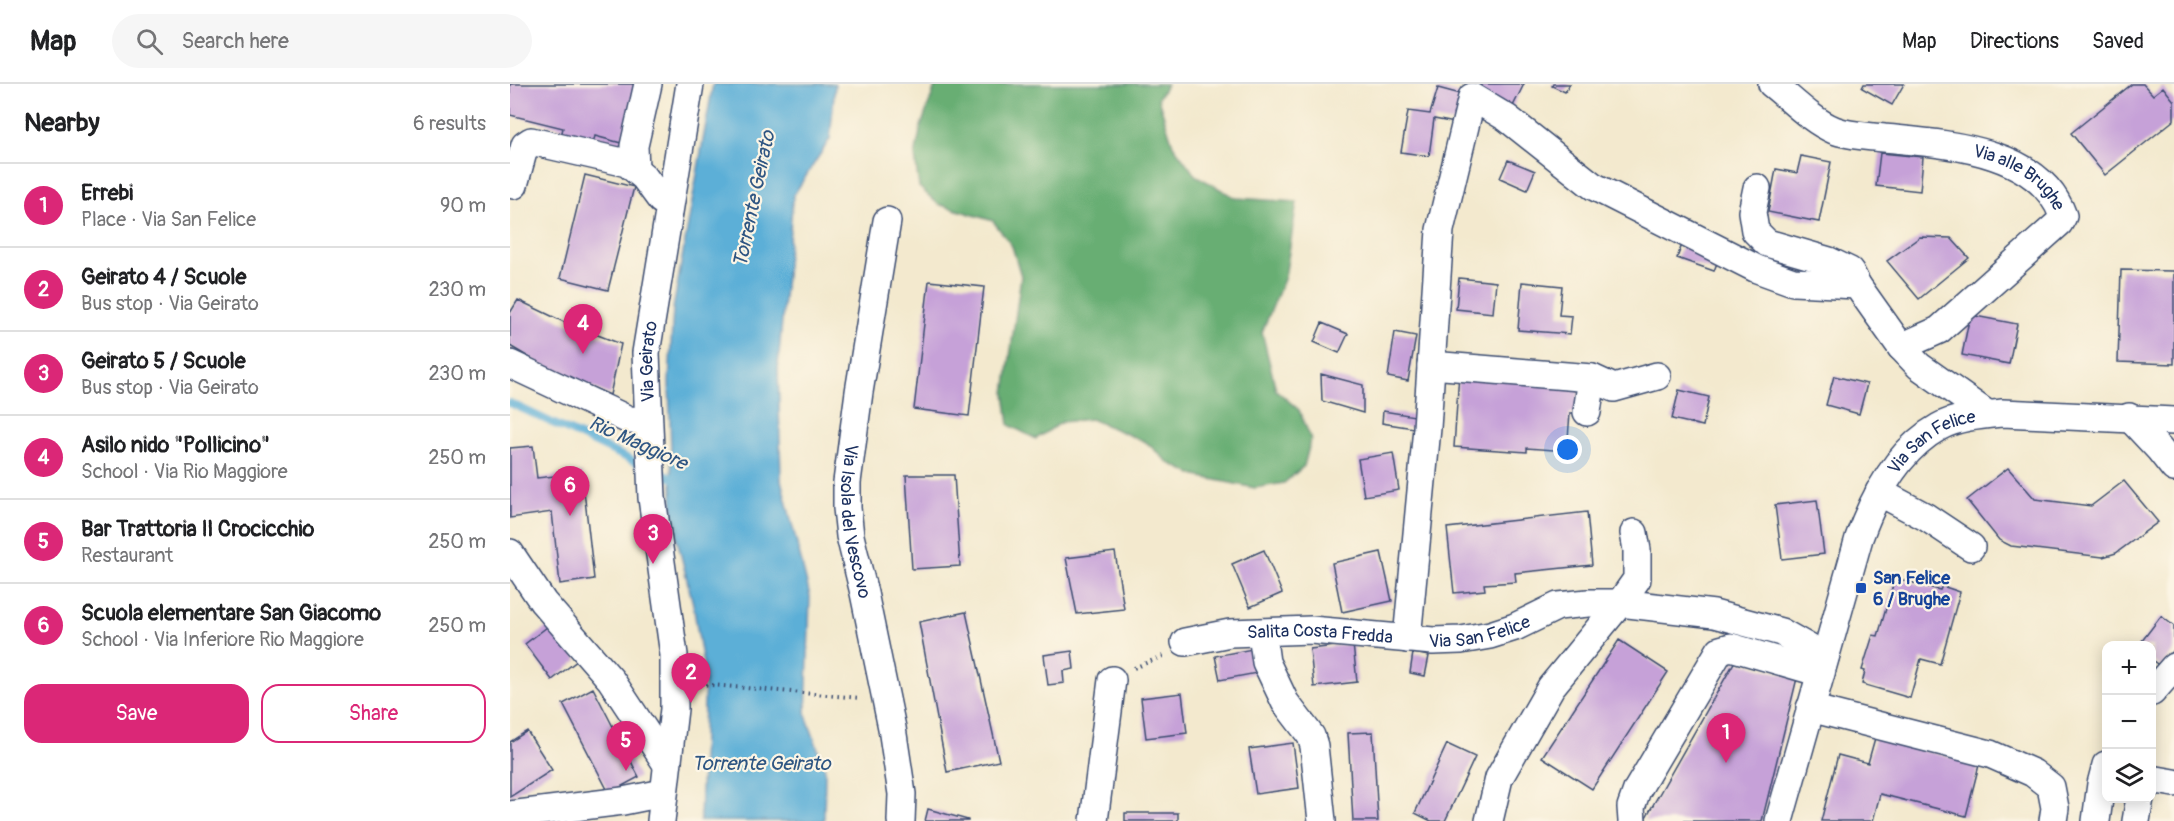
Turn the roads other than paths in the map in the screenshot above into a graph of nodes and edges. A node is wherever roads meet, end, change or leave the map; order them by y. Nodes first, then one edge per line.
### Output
1 (648, 84) edge
2 (690, 84) edge
3 (1772, 84) edge
4 (635, 169) junction
5 (514, 185) dead end
6 (1757, 188) dead end
7 (669, 204) junction
8 (887, 221) dead end
9 (1857, 285) junction
10 (1901, 347) junction
11 (510, 364) edge
12 (1431, 365) junction
13 (1657, 376) dead end
14 (1593, 378) junction
15 (1587, 412) dead end
16 (1987, 414) junction
17 (2129, 417) junction
18 (2174, 421) edge
19 (648, 429) junction
20 (2174, 468) edge
21 (1879, 492) junction
22 (1634, 533) dead end
23 (1971, 547) dead end
24 (510, 553) edge
25 (1620, 603) junction
26 (1262, 633) junction
27 (1407, 639) junction
28 (1185, 642) road end
29 (2174, 667) edge
30 (1112, 680) road end
31 (1818, 683) junction
32 (2156, 687) edge
33 (1898, 716) dead end
34 (666, 763) junction
35 (2102, 780) edge
36 (2156, 780) edge
37 (2174, 783) edge
38 (663, 793) junction
39 (2139, 803) edge
40 (510, 815) edge
41 (660, 821) edge
42 (901, 821) edge
43 (1095, 821) edge
44 (1322, 821) edge
45 (1489, 821) edge
46 (1632, 821) edge
47 (1779, 821) edge
48 (2053, 821) edge
49 (2096, 821) edge
50 (2136, 821) edge

1 - 4 street
2 - 7 street, Via Geirato
3 - 10 street, Via alle Brughe
4 - 5 street
4 - 7 street
6 - 9 street
7 - 19 street, Via Geirato
8 - 42 street, Via Isola del Vescovo
9 - 10 street
9 - 12 street, Salita Costa Fredda
10 - 16 street
11 - 19 street
12 - 14 street
12 - 27 street, Salita Costa Fredda
13 - 14 street
14 - 15 street
16 - 17 street, Via San Felice
16 - 21 street, Via San Felice
17 - 18 street, Via San Felice
17 - 20 street
19 - 34 street, Via Geirato
21 - 23 street
21 - 31 street, Via San Felice
22 - 25 street
24 - 34 street
25 - 27 street, Via San Felice
25 - 31 street, Via San Felice
25 - 45 street
26 - 27 street, Salita Costa Fredda
26 - 28 street, Salita Costa Fredda
26 - 44 street
29 - 32 street
30 - 43 street
31 - 33 street
31 - 46 street
31 - 47 street, Via San Felice
31 - 48 street
34 - 38 street, Via Geirato
35 - 49 street
36 - 37 street
38 - 40 street
38 - 41 street, Via Geirato
39 - 50 street

